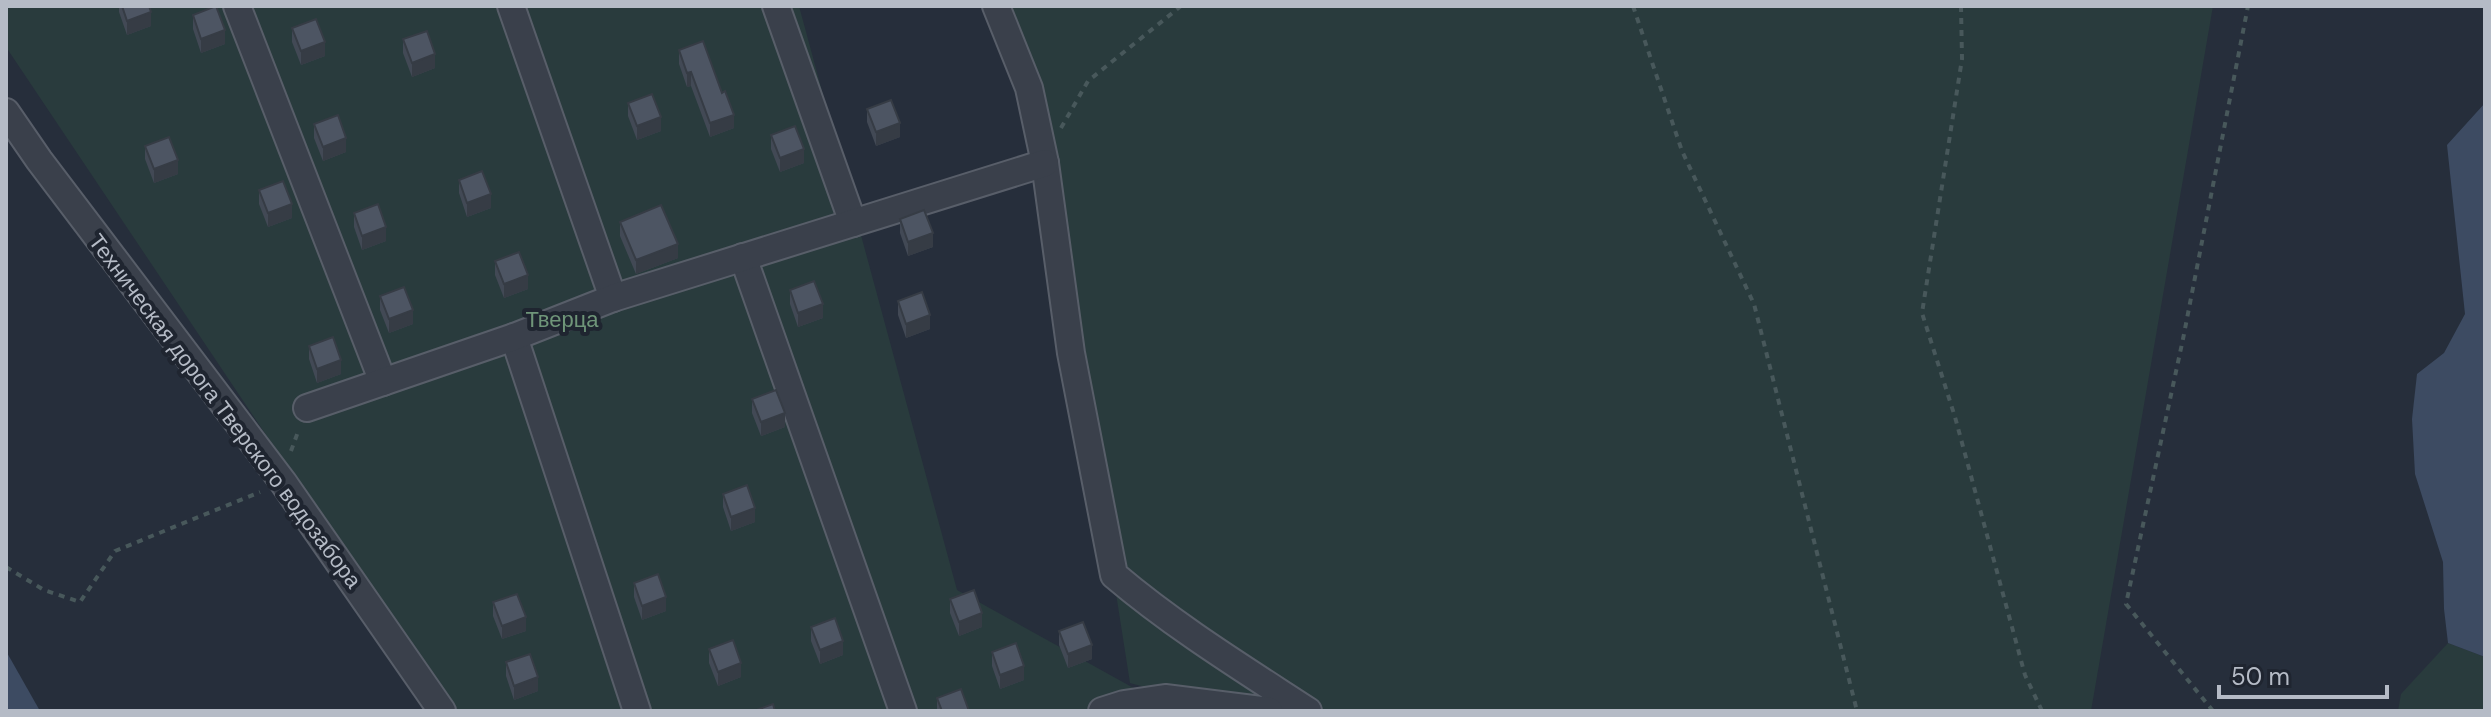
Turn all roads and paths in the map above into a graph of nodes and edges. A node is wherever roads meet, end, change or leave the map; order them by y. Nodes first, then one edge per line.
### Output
1 (237, 6) edge
2 (511, 6) edge
3 (776, 6) edge
4 (996, 6) edge
5 (1181, 6) edge
6 (1633, 6) edge
7 (1961, 6) edge
8 (2248, 6) edge
9 (6, 112) edge
10 (1045, 163) junction
11 (853, 223) junction
12 (743, 257) junction
13 (613, 298) junction
14 (514, 337) junction
15 (383, 382) junction
16 (307, 408) joint
17 (283, 482) junction
18 (6, 567) edge
19 (442, 711) edge
20 (637, 711) edge
21 (903, 711) edge
22 (1102, 711) edge
23 (1269, 711) edge
24 (1308, 711) edge
25 (1857, 711) edge
26 (2042, 711) edge
27 (2213, 711) edge

1 - 15 street
2 - 13 street
3 - 11 street
4 - 10 street
5 - 10 path
6 - 25 path
7 - 26 path
8 - 27 path
9 - 17 street, Техническая дорога Тверского водозабора
10 - 11 street
10 - 24 street
11 - 12 street
12 - 13 street
12 - 21 street
13 - 14 street
14 - 15 street
14 - 20 street
15 - 16 street
16 - 17 path
17 - 18 path
17 - 19 street, Техническая дорога Тверского водозабора
22 - 23 street

